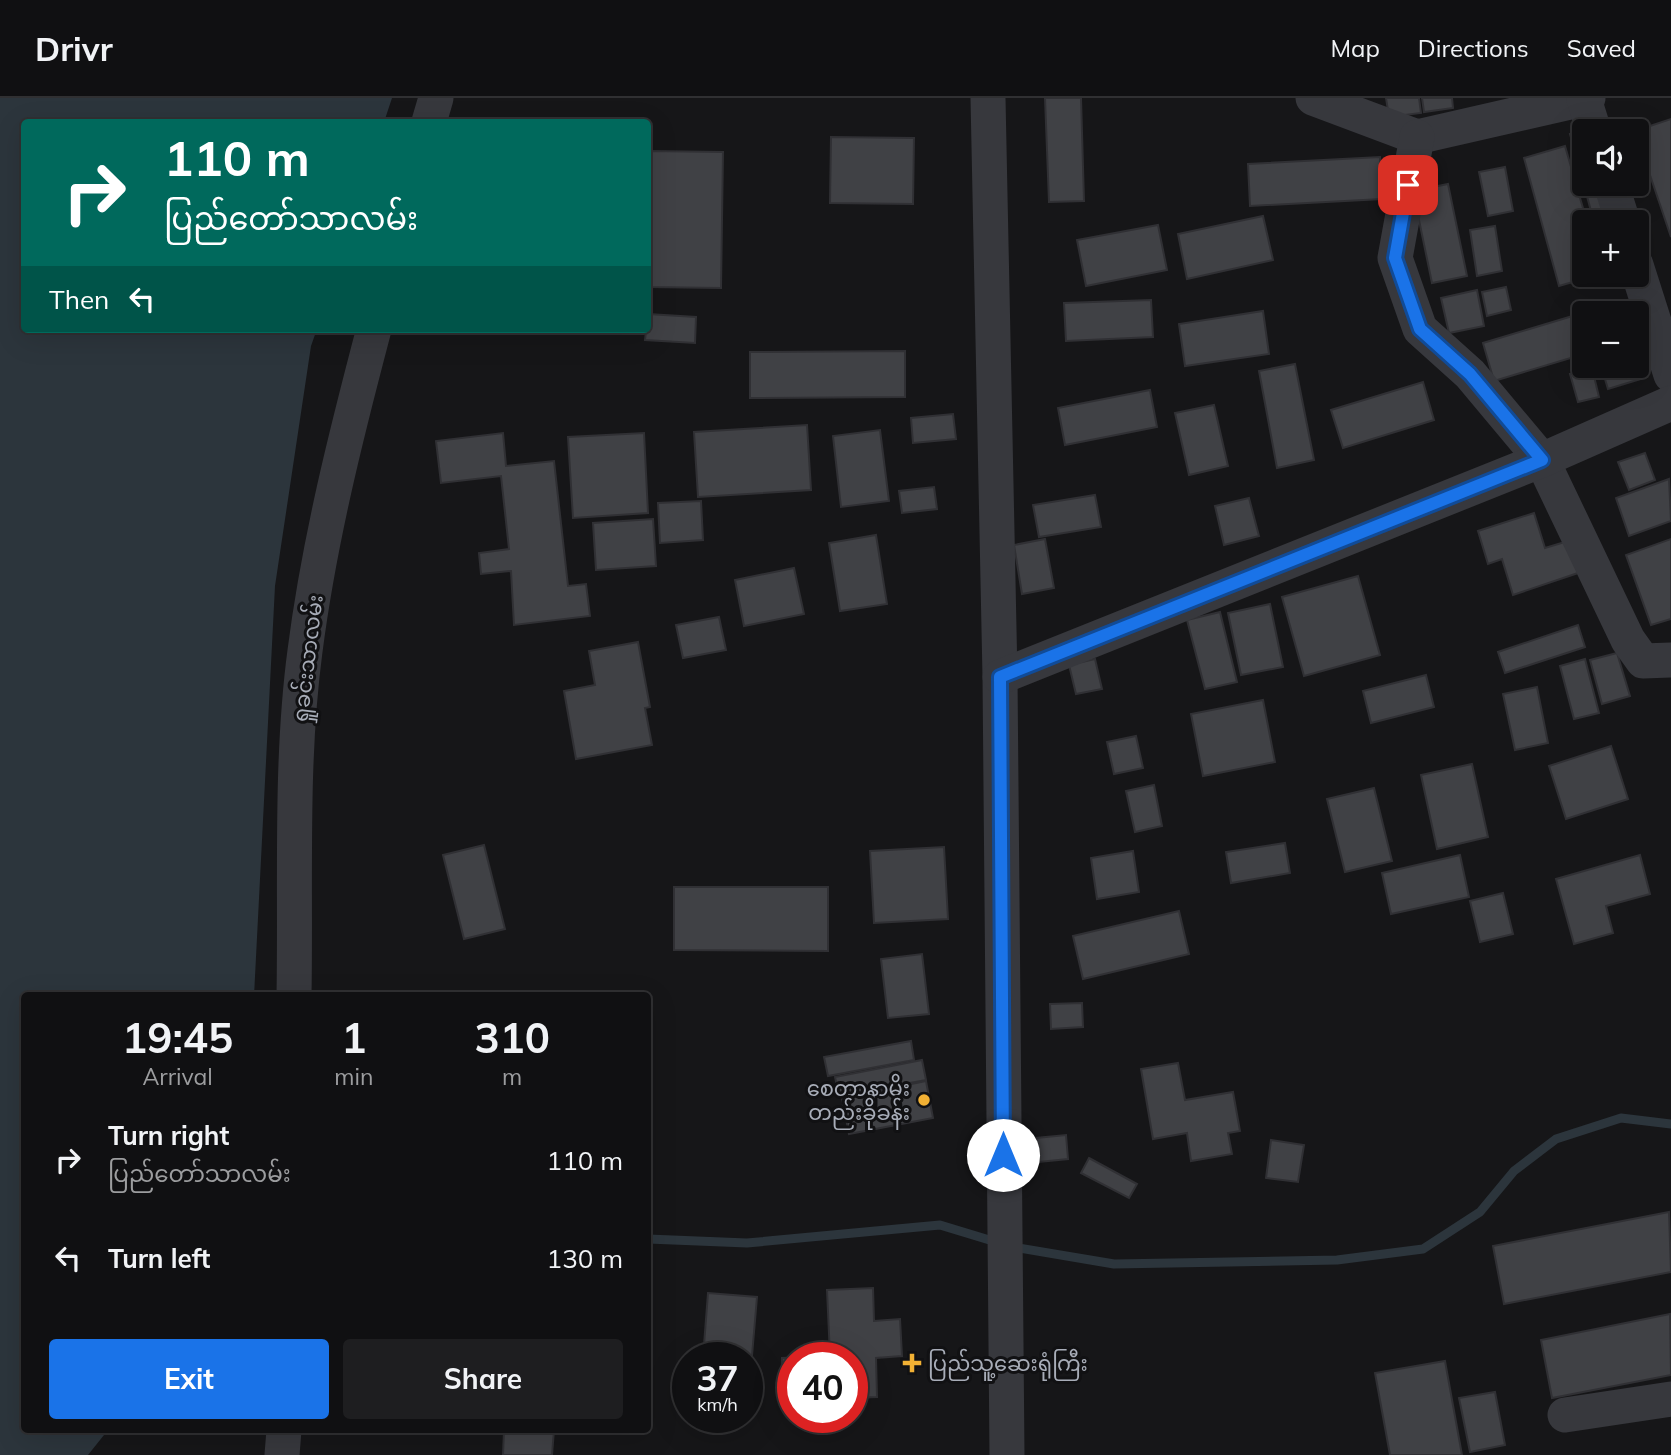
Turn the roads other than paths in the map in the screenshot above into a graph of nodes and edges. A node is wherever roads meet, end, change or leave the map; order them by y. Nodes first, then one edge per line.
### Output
1 (436, 98) edge
2 (988, 98) edge
3 (1314, 98) edge
4 (1589, 109) edge
5 (430, 119) edge
6 (1417, 137) junction
7 (1643, 287) edge
8 (373, 333) edge
9 (1671, 375) edge
10 (1671, 403) edge
11 (1542, 460) junction
12 (1671, 660) edge
13 (1000, 677) junction
14 (294, 992) edge
15 (1671, 1399) edge
16 (1566, 1415) dead end
17 (284, 1433) edge
18 (282, 1455) edge
19 (1007, 1455) edge

1 - 5 street
2 - 13 street
3 - 6 street
4 - 6 street
6 - 11 street
7 - 9 street
8 - 14 street, ရှုခင်းသာလမ်း
10 - 11 street
11 - 12 street
11 - 13 street
13 - 19 street
15 - 16 street
17 - 18 street

